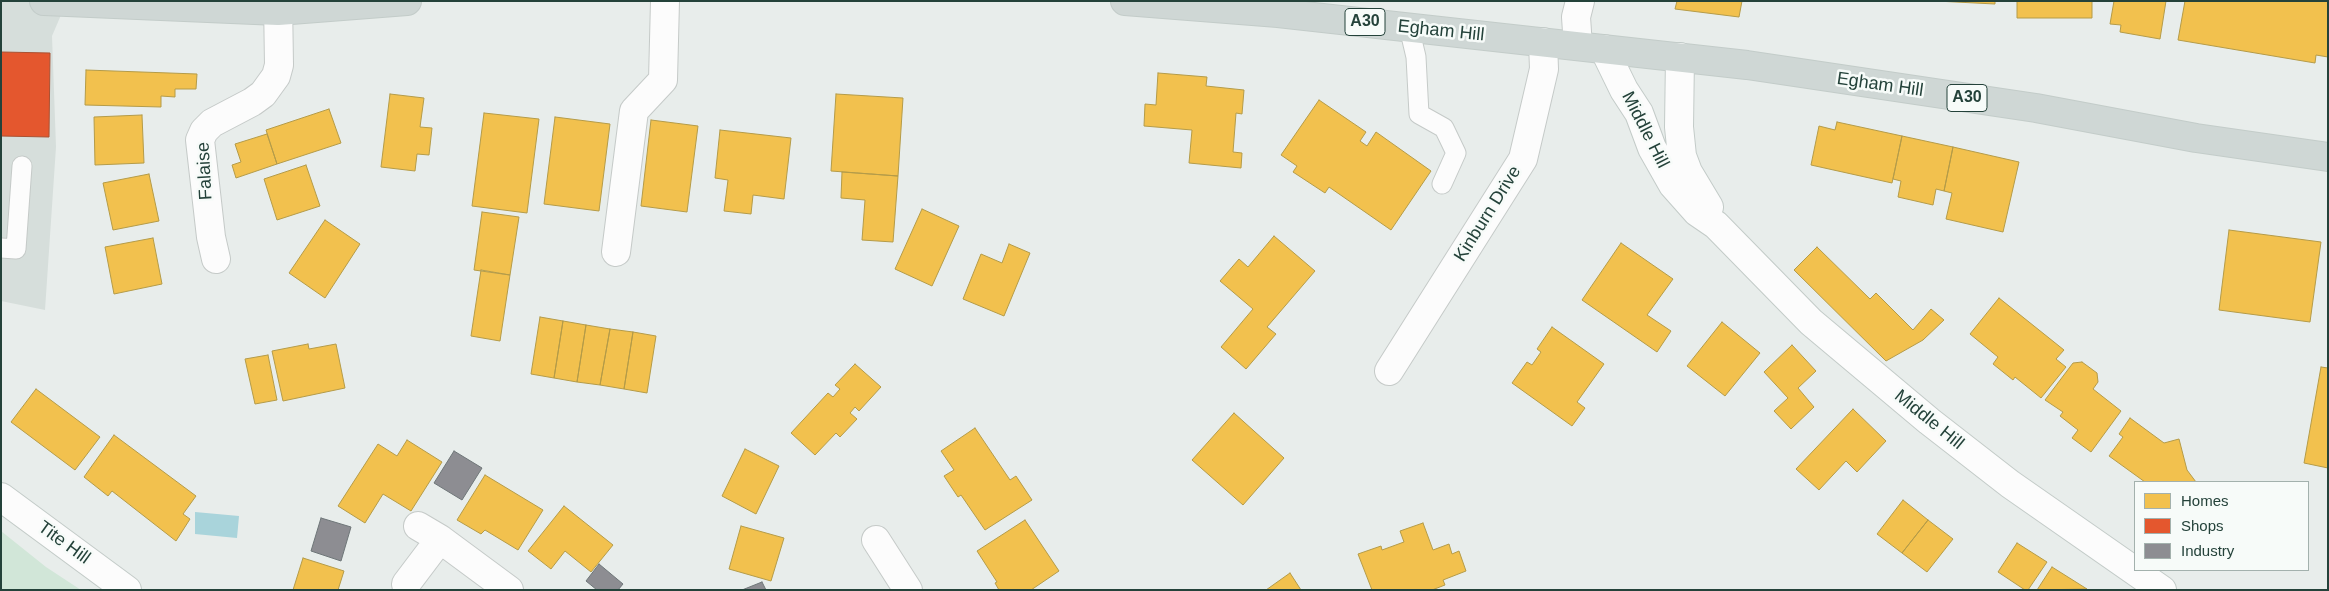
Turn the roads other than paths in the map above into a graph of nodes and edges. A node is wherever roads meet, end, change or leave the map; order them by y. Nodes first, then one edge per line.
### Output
1 (44, 1) edge
2 (407, 1) edge
3 (665, 1) edge
4 (1125, 1) edge
5 (1580, 1) edge
6 (278, 6) edge
7 (1409, 27) junction
8 (1543, 42) junction
9 (1591, 47) junction
10 (1680, 57) junction
11 (2328, 157) edge
12 (22, 166) dead end
13 (1442, 184) dead end
14 (1716, 225) junction
15 (1, 248) edge
16 (616, 252) dead end
17 (216, 259) dead end
18 (1389, 371) dead end
19 (1, 497) edge
20 (876, 540) dead end
21 (2134, 570) edge
22 (2135, 571) edge
23 (406, 584) dead end
24 (127, 590) edge
25 (509, 590) edge
26 (908, 590) edge
27 (2162, 590) edge

1 - 6 main road
2 - 6 main road
3 - 16 street
4 - 7 main road, Egham Hill / A30
5 - 9 street
6 - 17 street, Falaise
7 - 8 main road, Egham Hill / A30
7 - 13 lane
8 - 9 main road, Egham Hill / A30
8 - 18 street, Kinburn Drive
9 - 10 main road, Egham Hill / A30
9 - 14 street, Middle Hill
10 - 11 main road, Egham Hill / A30
10 - 14 street, Middle Hill
12 - 15 lane
14 - 21 street, Middle Hill
19 - 24 street, Tite Hill
20 - 26 street
22 - 27 street, Middle Hill
23 - 25 street

